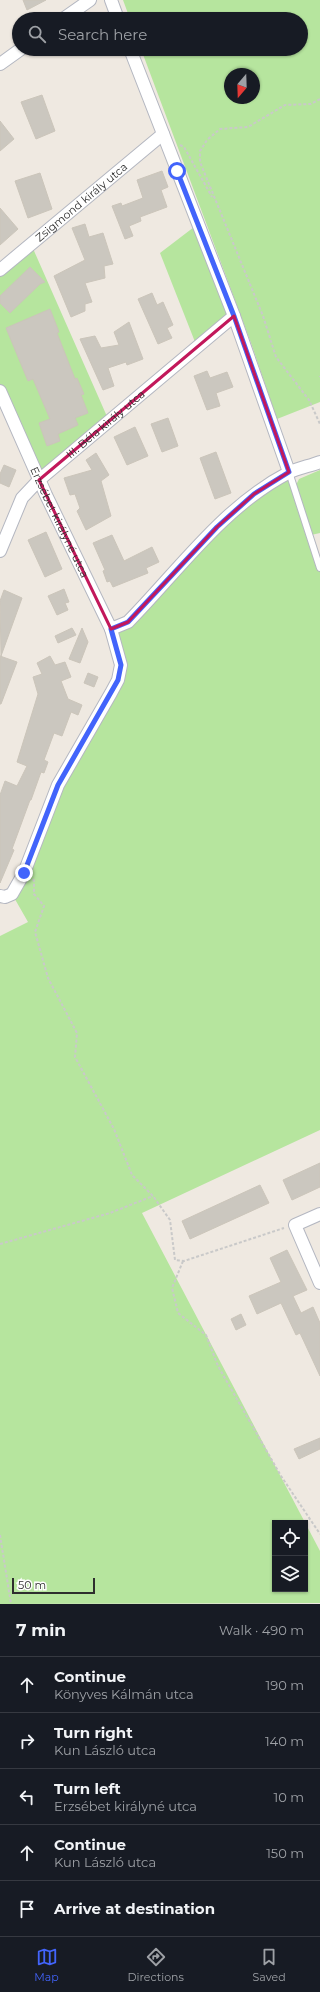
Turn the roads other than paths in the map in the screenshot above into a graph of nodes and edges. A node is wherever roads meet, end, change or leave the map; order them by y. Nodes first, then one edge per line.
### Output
1 (90, 0) edge
2 (111, 0) edge
3 (74, 12) edge
4 (115, 12) edge
5 (12, 55) edge
6 (133, 56) edge
7 (0, 64) edge
8 (165, 139) junction
9 (0, 270) edge
10 (234, 316) junction
11 (0, 391) edge
12 (320, 462) edge
13 (289, 472) junction
14 (39, 480) junction
15 (0, 551) edge
16 (320, 568) edge
17 (111, 629) junction
18 (6, 895) edge
19 (320, 1214) edge
20 (320, 1283) edge

1 - 3 street
2 - 4 street
5 - 7 street
6 - 8 street
8 - 9 street, Zsigmond király utca
8 - 10 street
10 - 13 street
10 - 14 street, III. Béla király utca
11 - 14 street, Erzsébet királyné utca
12 - 13 street
13 - 16 lane
13 - 17 street
14 - 15 street, III. Béla király utca
14 - 17 street, Erzsébet királyné utca
17 - 18 street, Erzsébet királyné utca
19 - 20 street

